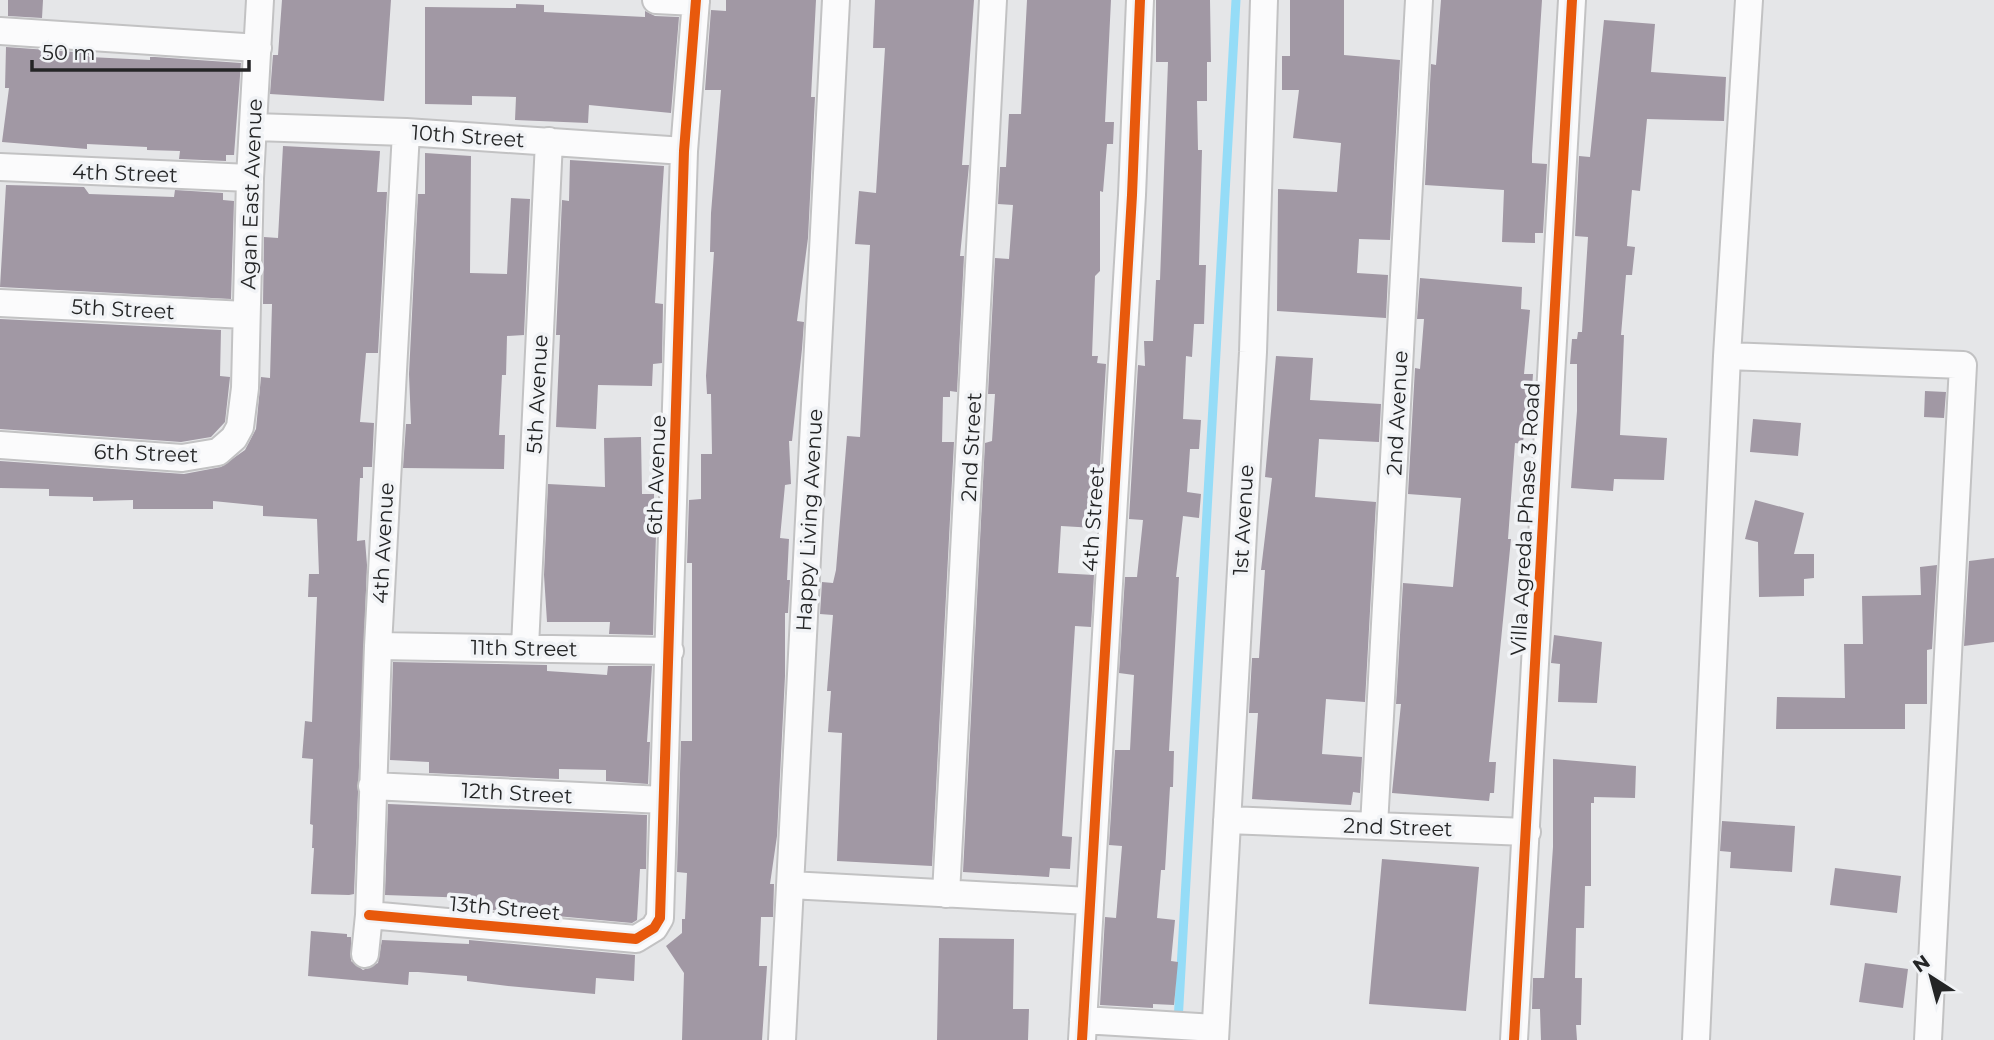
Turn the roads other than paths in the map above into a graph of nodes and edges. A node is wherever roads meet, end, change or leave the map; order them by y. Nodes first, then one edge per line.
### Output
1 (260, 0) edge
2 (656, 0) edge
3 (836, 0) edge
4 (993, 0) edge
5 (1140, 0) edge
6 (1264, 0) edge
7 (1419, 0) edge
8 (1572, 0) edge
9 (1749, 0) edge
10 (696, 1) edge
11 (0, 31) edge
12 (258, 48) junction
13 (253, 127) junction
14 (406, 132) junction
15 (549, 141) junction
16 (684, 151) junction
17 (0, 167) edge
18 (250, 178) junction
19 (0, 303) edge
20 (246, 315) junction
21 (1727, 356) junction
22 (245, 388) joint
23 (0, 445) edge
24 (377, 646) junction
25 (525, 647) junction
26 (670, 651) junction
27 (372, 786) junction
28 (663, 800) junction
29 (1227, 820) junction
30 (1374, 826) junction
31 (1527, 832) junction
32 (790, 885) junction
33 (946, 894) junction
34 (1089, 901) junction
35 (369, 915) junction
36 (636, 939) joint
37 (365, 954) dead end
38 (1083, 1030) edge
39 (1196, 1030) edge
40 (782, 1040) edge
41 (1514, 1040) edge
42 (1696, 1040) edge
43 (1928, 1040) edge

1 - 12 street, Agan East Avenue
2 - 10 street
3 - 32 street, Happy Living Avenue
4 - 33 street, 2nd Street
5 - 34 street, 4th Street
6 - 29 street, 1st Avenue
7 - 30 street, 2nd Avenue
8 - 31 street, Villa Agreda Phase 3 Road
9 - 21 street
10 - 16 street, 6th Avenue
11 - 12 street
12 - 13 street, Agan East Avenue
13 - 14 street, 10th Street
13 - 18 street, Agan East Avenue
14 - 15 street, 10th Street
14 - 24 street, 4th Avenue
15 - 16 street, 10th Street
15 - 25 street, 5th Avenue
16 - 26 street, 6th Avenue
17 - 18 street, 4th Street
18 - 20 street, Agan East Avenue
19 - 20 street, 5th Street
20 - 22 street, Agan East Avenue
21 - 42 street
21 - 43 street
22 - 23 street, 6th Street
24 - 25 street, 11th Street
24 - 27 street, 4th Avenue
25 - 26 street, 11th Street
26 - 28 street, 6th Avenue
27 - 28 street, 12th Street
27 - 35 street, 4th Avenue
28 - 36 street, 6th Avenue
29 - 30 street, 2nd Street
29 - 39 street, 1st Avenue
30 - 31 street, 2nd Street
31 - 41 street, Villa Agreda Phase 3 Road
32 - 33 street
32 - 40 street, Happy Living Avenue
33 - 34 street
34 - 38 street, 4th Street
35 - 36 street, 13th Street
35 - 37 street, 4th Avenue
38 - 39 street

